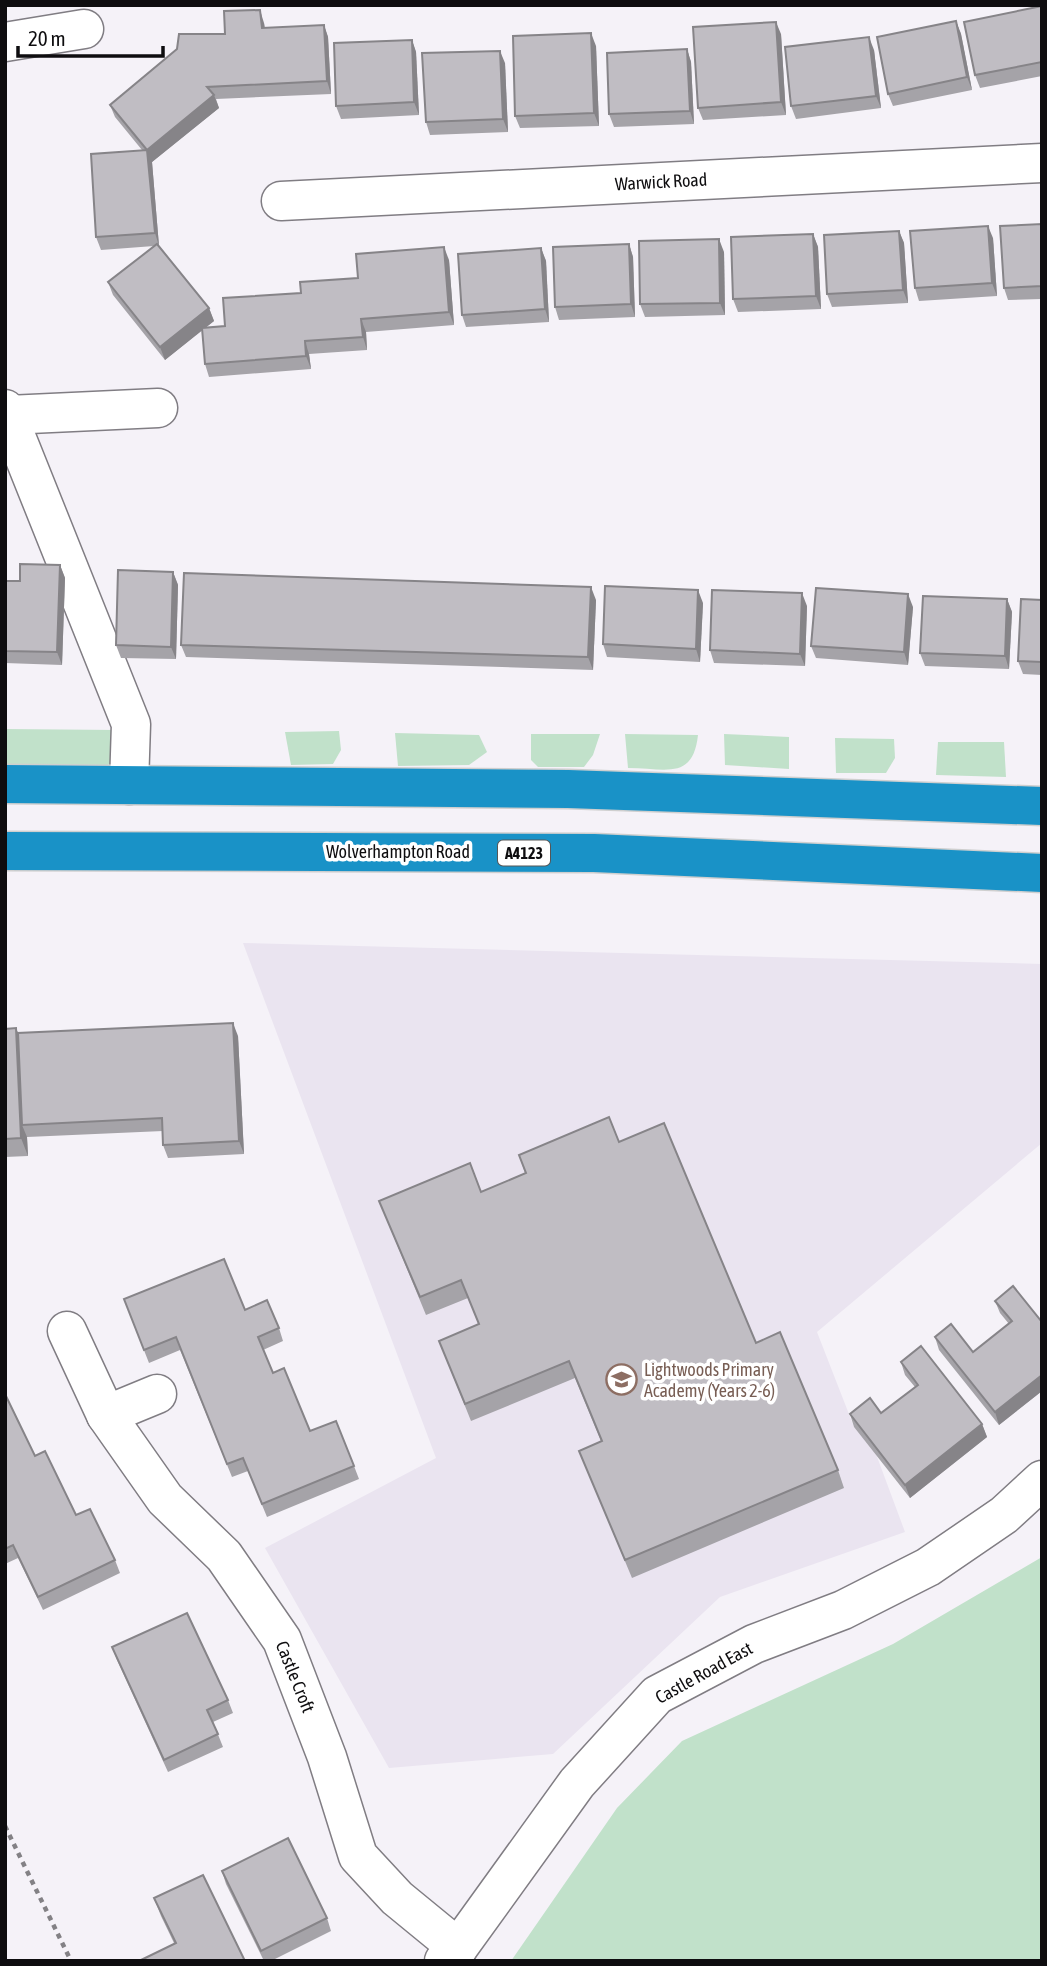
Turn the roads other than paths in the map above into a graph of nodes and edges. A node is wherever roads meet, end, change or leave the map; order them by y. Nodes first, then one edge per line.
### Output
1 (84, 29) dead end
2 (5, 42) edge
3 (1042, 163) edge
4 (281, 201) dead end
5 (158, 408) dead end
6 (6, 412) edge
7 (5, 784) edge
8 (129, 785) junction
9 (1042, 806) edge
10 (5, 851) edge
11 (1042, 873) edge
12 (67, 1331) dead end
13 (158, 1394) dead end
14 (106, 1415) junction
15 (1042, 1480) edge
16 (451, 1954) edge

1 - 2 street
3 - 4 street, Warwick Road
5 - 6 street
6 - 8 street
7 - 8 highway
8 - 9 highway
10 - 11 highway, Wolverhampton Road / A4123
12 - 14 street, Castle Croft
13 - 14 street
14 - 16 street, Castle Croft
15 - 16 street, Castle Road East

